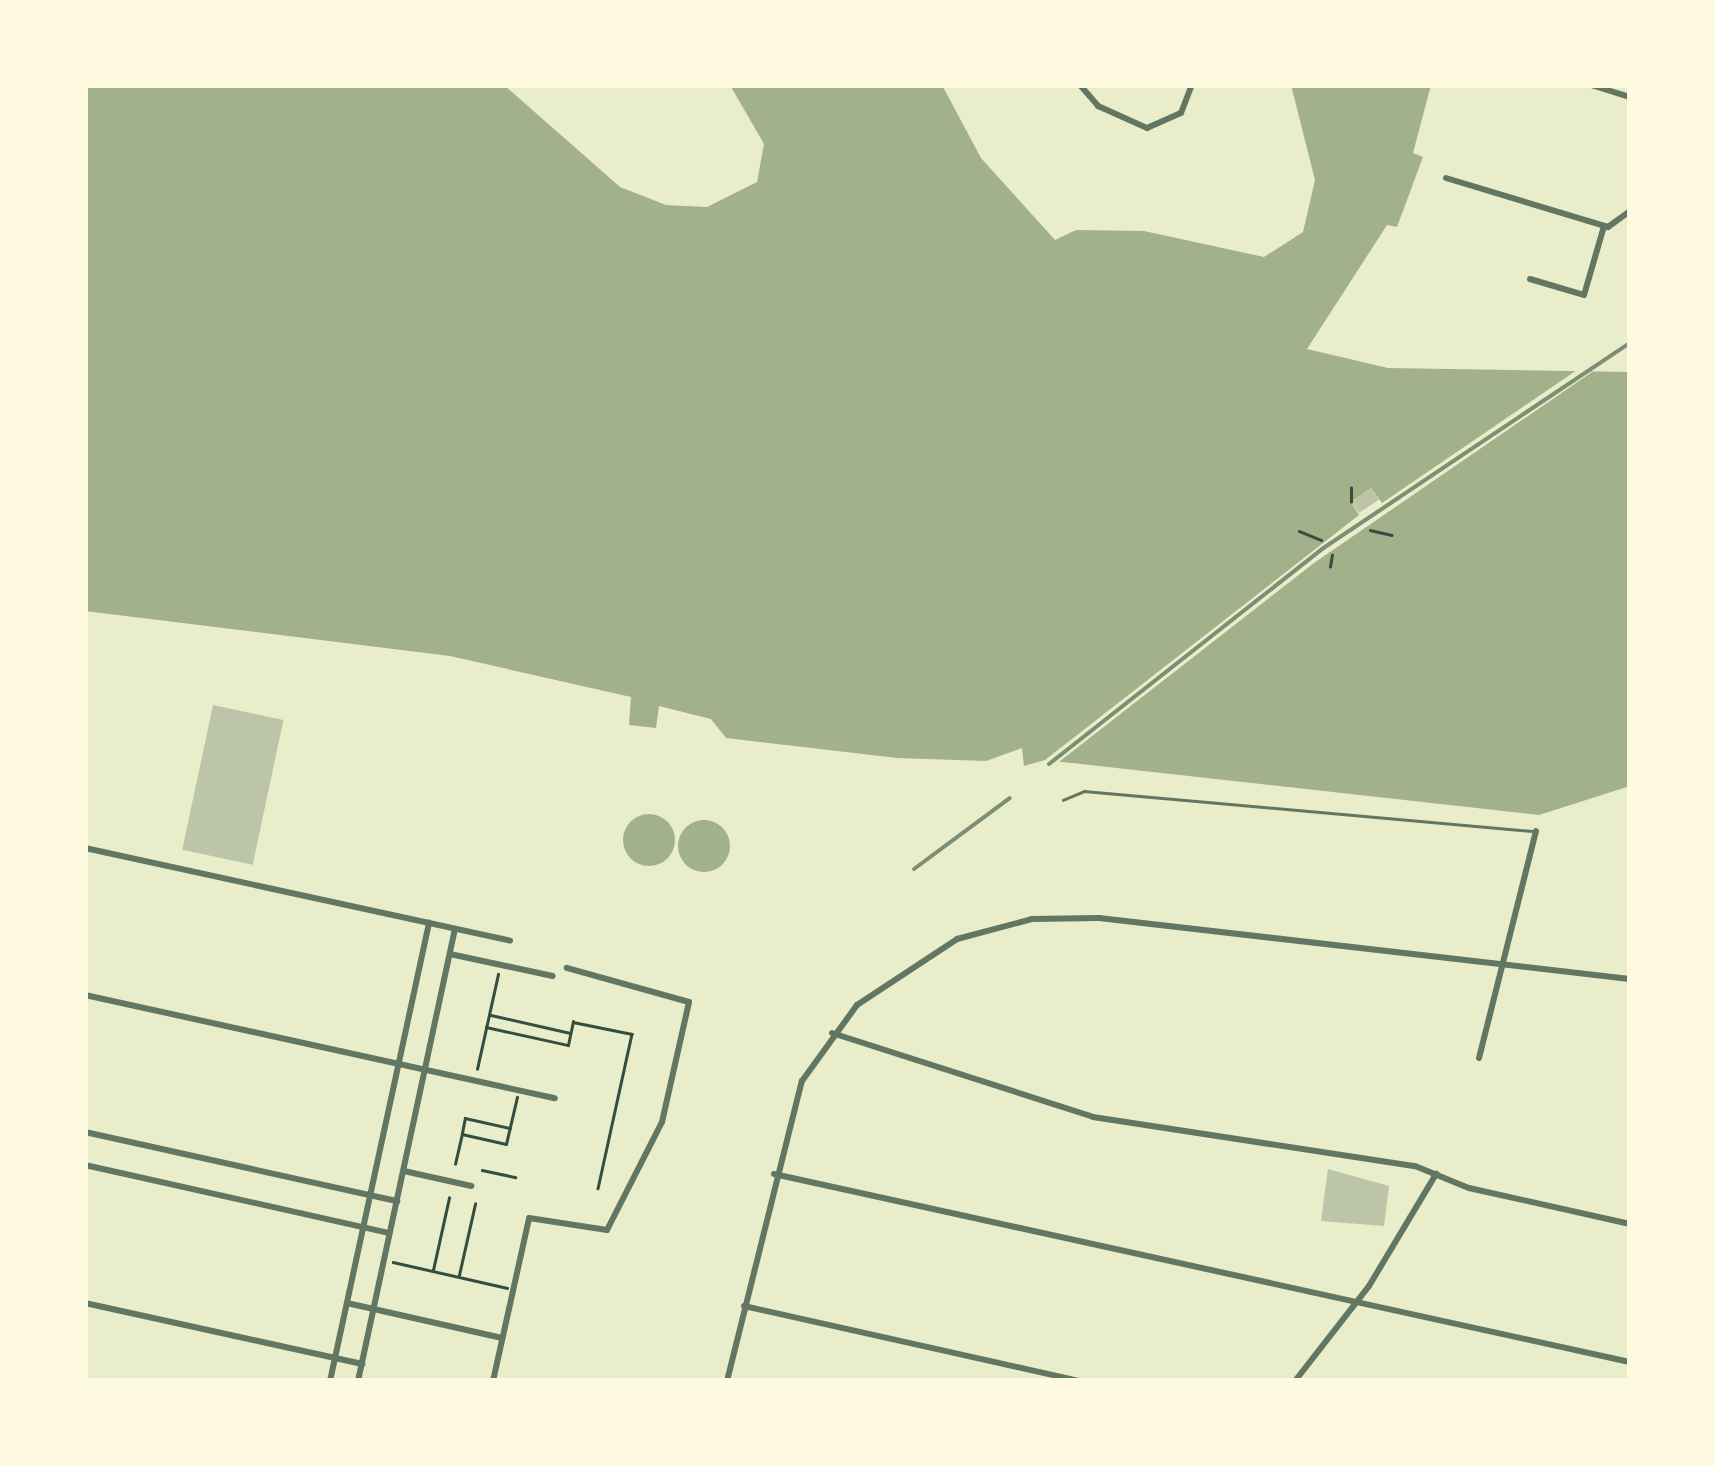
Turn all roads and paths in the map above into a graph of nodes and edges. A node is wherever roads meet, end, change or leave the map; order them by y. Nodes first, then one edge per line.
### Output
1 (1080, 85) edge
2 (1192, 85) edge
3 (1591, 85) edge
4 (1630, 97) edge
5 (1446, 178) dead end
6 (1630, 212) edge
7 (1604, 226) junction
8 (1530, 279) dead end
9 (1352, 488) dead end
10 (1351, 502) dead end
11 (1370, 530) dead end
12 (1300, 532) dead end
13 (1391, 535) dead end
14 (1321, 540) dead end
15 (1332, 556) dead end
16 (1330, 567) dead end
17 (1064, 800) dead end
18 (1536, 831) joint
19 (85, 848) edge
20 (430, 923) junction
21 (455, 929) junction
22 (510, 941) dead end
23 (450, 954) junction
24 (1504, 960) junction
25 (500, 964) junction
26 (567, 968) dead end
27 (552, 976) dead end
28 (1630, 978) edge
29 (85, 995) edge
30 (489, 1015) junction
31 (486, 1027) junction
32 (570, 1033) junction
33 (832, 1034) junction
34 (1478, 1058) dead end
35 (399, 1064) junction
36 (426, 1070) junction
37 (475, 1080) junction
38 (518, 1090) junction
39 (556, 1098) dead end
40 (510, 1128) junction
41 (85, 1132) edge
42 (462, 1134) junction
43 (455, 1164) dead end
44 (85, 1166) edge
45 (482, 1170) dead end
46 (404, 1171) junction
47 (774, 1174) junction
48 (1436, 1174) junction
49 (515, 1177) dead end
50 (471, 1186) dead end
51 (598, 1188) dead end
52 (370, 1195) junction
53 (450, 1198) dead end
54 (397, 1201) junction
55 (475, 1204) dead end
56 (1630, 1224) edge
57 (363, 1227) junction
58 (390, 1233) junction
59 (384, 1261) junction
60 (433, 1271) junction
61 (458, 1277) junction
62 (513, 1289) junction
63 (347, 1302) junction
64 (85, 1304) edge
65 (1354, 1304) junction
66 (744, 1306) junction
67 (374, 1309) junction
68 (502, 1338) junction
69 (335, 1358) junction
70 (1630, 1362) edge
71 (362, 1364) junction
72 (330, 1381) edge
73 (358, 1381) edge
74 (493, 1381) edge
75 (727, 1381) edge
76 (1079, 1381) edge
77 (1295, 1381) edge

1 - 2 street
3 - 4 street
5 - 7 street
6 - 7 street
7 - 8 street
9 - 10 path
11 - 13 path
12 - 14 path
15 - 16 path
17 - 18 lane
18 - 24 street
19 - 20 street
20 - 21 street
20 - 35 street
21 - 22 street
21 - 23 street
23 - 25 street
23 - 36 street
24 - 28 street
24 - 33 street
24 - 34 street
25 - 27 street
25 - 30 path
26 - 62 street
29 - 35 street
30 - 31 path
30 - 32 path
31 - 32 path
31 - 37 path
32 - 51 path
33 - 47 street
33 - 48 street
35 - 36 street
35 - 52 street
36 - 37 street
36 - 46 street
37 - 38 street
38 - 39 street
38 - 40 path
40 - 42 path
40 - 42 path
41 - 52 street
42 - 43 path
44 - 57 street
45 - 49 path
46 - 50 street
46 - 54 street
47 - 65 street
47 - 66 street
48 - 56 street
48 - 65 street
52 - 54 street
52 - 57 street
53 - 60 path
54 - 58 street
55 - 61 path
57 - 58 street
57 - 63 street
58 - 59 street
59 - 60 path
59 - 67 street
60 - 61 path
61 - 62 path
62 - 68 street
63 - 67 street
63 - 69 street
64 - 69 street
65 - 70 street
65 - 77 street
66 - 75 street
66 - 76 street
67 - 68 street
67 - 71 street
68 - 74 street
69 - 71 street
69 - 72 street
71 - 73 street

